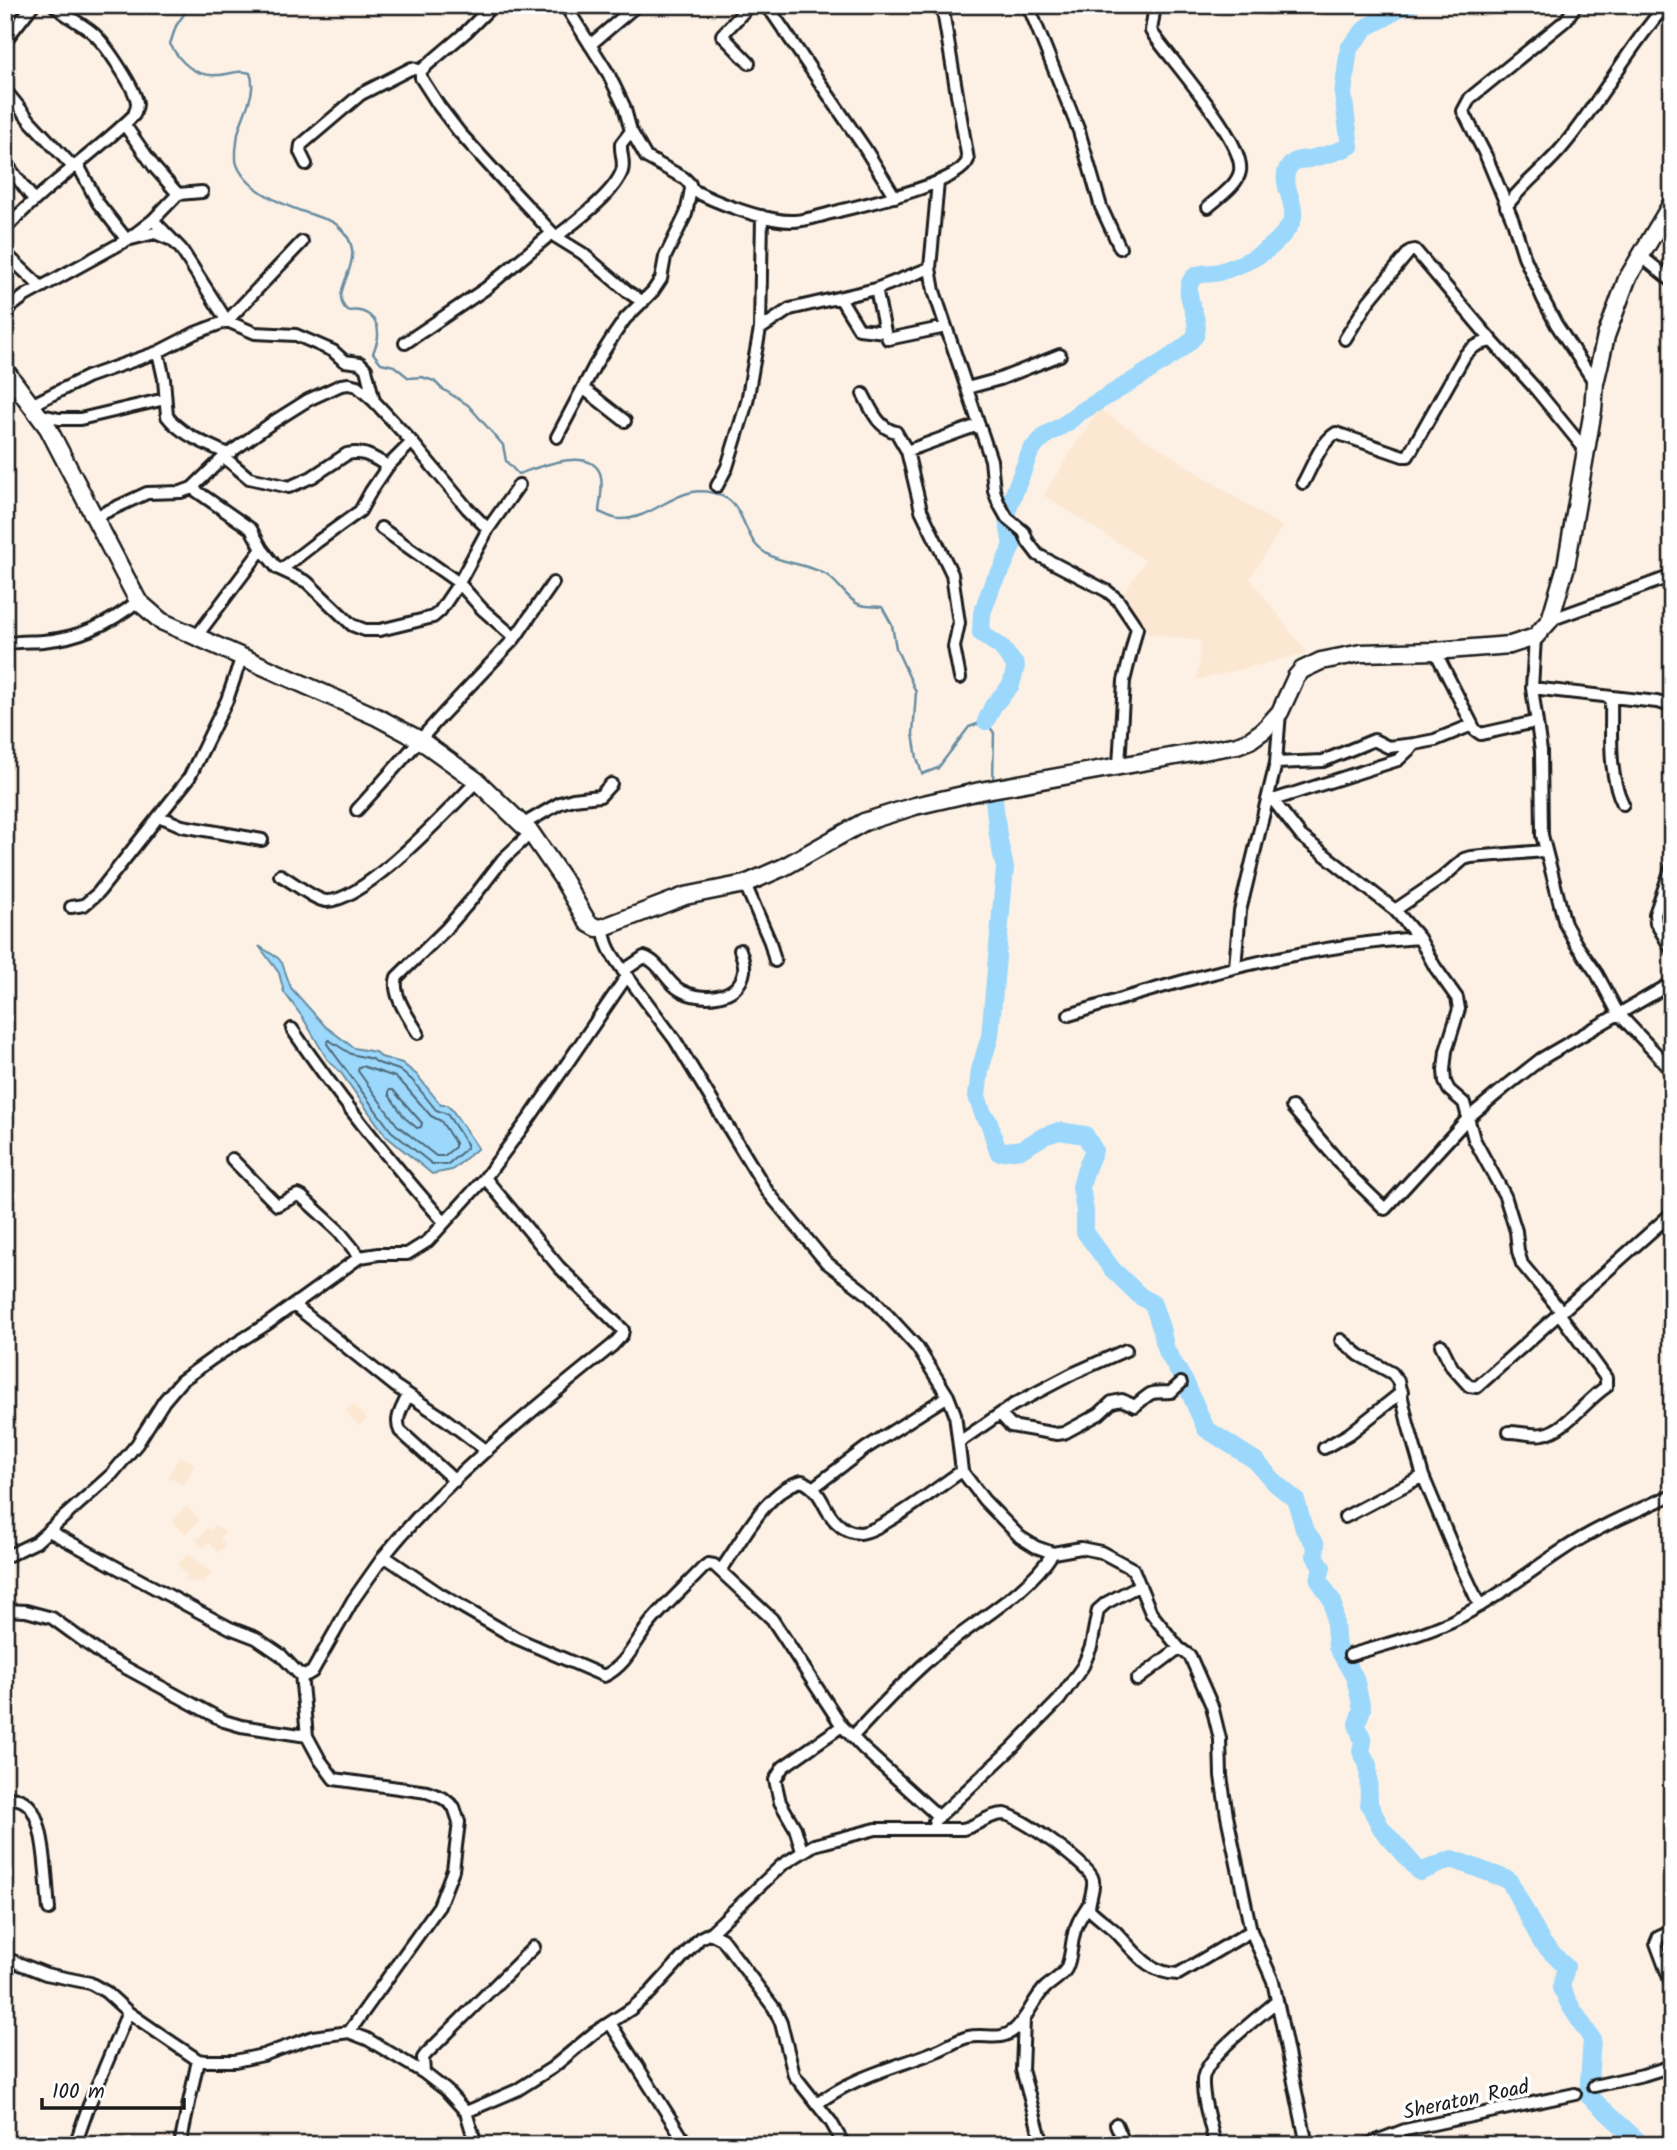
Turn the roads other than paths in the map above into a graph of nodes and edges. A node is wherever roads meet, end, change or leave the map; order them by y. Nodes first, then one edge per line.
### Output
1 (33, 5) edge
2 (54, 5) edge
3 (493, 5) edge
4 (565, 5) edge
5 (637, 5) edge
6 (750, 5) edge
7 (764, 5) edge
8 (942, 5) edge
9 (1028, 5) edge
10 (1158, 5) edge
11 (1256, 5) edge
12 (1271, 5) edge
13 (1576, 5) edge
14 (1666, 5) edge
15 (7, 36) edge
16 (590, 45) junction
17 (749, 63) dead end
18 (421, 71) junction
19 (5, 90) edge
20 (124, 124) junction
21 (631, 131) junction
22 (5, 162) edge
23 (306, 164) dead end
24 (76, 166) junction
25 (938, 182) junction
26 (691, 189) junction
27 (202, 192) dead end
28 (178, 194) junction
29 (895, 197) junction
30 (34, 200) junction
31 (1672, 203) edge
32 (1209, 207) dead end
33 (1506, 207) junction
34 (762, 216) junction
35 (153, 220) junction
36 (5, 229) edge
37 (554, 235) junction
38 (127, 240) junction
39 (172, 240) junction
40 (302, 242) dead end
41 (1120, 248) dead end
42 (5, 253) edge
43 (1641, 256) junction
44 (930, 268) junction
45 (1672, 281) edge
46 (41, 287) junction
47 (876, 289) junction
48 (840, 298) junction
49 (643, 302) junction
50 (5, 311) edge
51 (227, 321) junction
52 (946, 327) junction
53 (760, 329) junction
54 (885, 332) junction
55 (1345, 339) dead end
56 (1492, 341) junction
57 (405, 343) dead end
58 (158, 352) junction
59 (1060, 355) dead end
60 (5, 370) edge
61 (1595, 383) junction
62 (583, 388) junction
63 (967, 388) junction
64 (863, 394) dead end
65 (165, 399) junction
66 (374, 401) junction
67 (34, 410) junction
68 (625, 421) dead end
69 (978, 425) junction
70 (558, 437) dead end
71 (412, 442) junction
72 (907, 451) junction
73 (1587, 452) junction
74 (226, 456) junction
75 (388, 467) junction
76 (1303, 483) dead end
77 (519, 485) dead end
78 (717, 486) dead end
79 (192, 488) junction
80 (95, 517) junction
81 (381, 528) dead end
82 (488, 529) junction
83 (262, 549) junction
84 (282, 569) junction
85 (1672, 576) edge
86 (459, 583) junction
87 (553, 583) dead end
88 (138, 601) junction
89 (1550, 620) junction
90 (196, 637) junction
91 (1535, 637) junction
92 (515, 638) junction
93 (5, 644) edge
94 (1435, 651) junction
95 (242, 656) junction
96 (960, 678) dead end
97 (1532, 688) junction
98 (1611, 698) junction
99 (1672, 706) edge
100 (1280, 712) junction
101 (1535, 722) junction
102 (1472, 725) junction
103 (420, 740) junction
104 (1415, 744) junction
105 (1276, 763) junction
106 (1119, 765) junction
107 (477, 781) junction
108 (611, 784) dead end
109 (1271, 797) junction
110 (1623, 804) dead end
111 (357, 810) dead end
112 (159, 816) junction
113 (526, 829) junction
114 (262, 841) dead end
115 (1545, 851) junction
116 (1672, 866) edge
117 (280, 875) dead end
118 (744, 884) junction
119 (71, 907) dead end
120 (1395, 910) junction
121 (604, 927) junction
122 (1419, 939) junction
123 (740, 950) dead end
124 (1672, 950) edge
125 (775, 961) dead end
126 (1236, 967) junction
127 (625, 973) junction
128 (1672, 983) edge
129 (1618, 1013) junction
130 (1069, 1015) dead end
131 (292, 1029) dead end
132 (418, 1032) dead end
133 (1672, 1073) edge
134 (1292, 1107) dead end
135 (1469, 1117) junction
136 (232, 1159) dead end
137 (485, 1178) junction
138 (1672, 1213) edge
139 (444, 1222) junction
140 (360, 1257) junction
141 (294, 1305) junction
142 (1560, 1312) junction
143 (1341, 1340) dead end
144 (1441, 1345) dead end
145 (1126, 1350) dead end
146 (1181, 1383) dead end
147 (1402, 1392) junction
148 (408, 1395) junction
149 (948, 1396) junction
150 (1000, 1414) junction
151 (1509, 1432) dead end
152 (958, 1442) junction
153 (1324, 1448) dead end
154 (487, 1451) junction
155 (962, 1471) junction
156 (1423, 1476) junction
157 (455, 1482) junction
158 (814, 1487) junction
159 (1672, 1495) edge
160 (1345, 1517) dead end
161 (49, 1531) junction
162 (1053, 1553) junction
163 (384, 1556) junction
164 (5, 1557) edge
165 (720, 1570) junction
166 (1140, 1585) junction
167 (1480, 1606) junction
168 (5, 1610) edge
169 (1179, 1648) junction
170 (1350, 1655) dead end
171 (301, 1674) junction
172 (1138, 1679) dead end
173 (842, 1726) junction
174 (307, 1736) junction
175 (852, 1737) junction
176 (5, 1798) edge
177 (939, 1816) junction
178 (927, 1828) junction
179 (802, 1851) junction
180 (1089, 1904) junction
181 (48, 1909) dead end
182 (1672, 1930) edge
183 (1251, 1931) junction
184 (710, 1933) junction
185 (534, 1947) dead end
186 (5, 1958) edge
187 (1672, 1986) edge
188 (1277, 2001) junction
189 (128, 2012) junction
190 (1024, 2019) junction
191 (610, 2023) junction
192 (349, 2032) junction
193 (198, 2060) junction
194 (1672, 2066) edge
195 (424, 2073) junction
196 (1594, 2086) dead end
197 (1575, 2094) dead end
198 (817, 2104) junction
199 (466, 2112) junction
200 (1116, 2124) dead end
201 (75, 2145) edge
202 (180, 2145) edge
203 (476, 2145) edge
204 (687, 2145) edge
205 (844, 2145) edge
206 (1045, 2145) edge
207 (1125, 2145) edge
208 (1215, 2145) edge
209 (1307, 2145) edge
210 (1366, 2145) edge

1 - 15 street
2 - 20 street
3 - 18 street
4 - 16 street
5 - 16 street
6 - 17 street
7 - 29 street
8 - 25 street
9 - 41 street
10 - 32 street
11 - 12 street
13 - 33 street
14 - 33 street
16 - 21 street
18 - 23 street
18 - 37 street
19 - 24 street
20 - 24 street
20 - 28 street
21 - 26 street
21 - 37 street
22 - 30 street
24 - 30 street
24 - 38 street
25 - 29 street
25 - 44 street
26 - 34 street
26 - 49 street
27 - 28 street
28 - 35 street
29 - 34 street
30 - 36 street
31 - 43 street
33 - 61 street
34 - 53 street
35 - 38 street
35 - 39 street
37 - 49 street
37 - 57 street
38 - 39 street
38 - 46 street
39 - 51 street
40 - 51 street
42 - 46 street
43 - 45 street
43 - 61 street
44 - 47 street
44 - 52 street
46 - 50 street
47 - 48 street
47 - 54 street
48 - 53 street
48 - 54 street
49 - 62 street
51 - 58 street
51 - 66 street
52 - 54 street
52 - 63 street
53 - 78 street
55 - 56 street
56 - 73 street
56 - 76 street
58 - 65 street
58 - 67 street
59 - 63 street
60 - 67 street
61 - 73 street
62 - 68 street
62 - 70 street
63 - 69 street
64 - 72 street
65 - 67 street
65 - 74 street
66 - 71 street
66 - 74 street
67 - 80 street
69 - 72 street
69 - 106 street
71 - 75 street
71 - 82 street
72 - 96 street
73 - 89 street
74 - 75 street
74 - 79 street
75 - 84 street
77 - 82 street
79 - 80 street
79 - 83 street
80 - 88 street
81 - 86 street
82 - 86 street
83 - 84 street
83 - 90 street
84 - 86 street
85 - 89 street
86 - 92 street
87 - 92 street
88 - 90 street
88 - 93 street
89 - 91 street
90 - 95 street
91 - 94 street
91 - 97 street
92 - 103 street
94 - 100 street
94 - 102 street
95 - 103 street
95 - 112 street
97 - 98 street
97 - 101 street
98 - 99 street
98 - 110 street
100 - 105 street
100 - 106 street
101 - 102 street
101 - 115 street
102 - 104 street
103 - 107 street
103 - 111 street
104 - 105 street
104 - 109 street
105 - 109 street
106 - 118 street
107 - 113 street
107 - 117 street
108 - 113 street
109 - 120 street
109 - 126 street
112 - 114 street
112 - 119 street
113 - 121 street
113 - 132 street
115 - 120 street
115 - 129 street
116 - 124 street
118 - 121 street
118 - 125 street
120 - 122 street
121 - 127 street
122 - 126 street
122 - 135 street
123 - 127 street
126 - 130 street
127 - 137 street
127 - 149 street
128 - 129 street
129 - 133 street
129 - 135 street
131 - 139 street
134 - 135 street
135 - 142 street
136 - 140 street
137 - 139 street
137 - 154 street
138 - 142 street
139 - 140 street
140 - 141 street
141 - 148 street
141 - 161 street
142 - 144 street
142 - 151 street
143 - 147 street
145 - 150 street
146 - 150 street
147 - 153 street
147 - 156 street
148 - 154 street
148 - 157 street
149 - 152 street
149 - 158 street
150 - 152 street
152 - 155 street
154 - 157 street
155 - 158 street
155 - 162 street
156 - 160 street
156 - 167 street
157 - 163 street
158 - 165 street
159 - 167 street
161 - 164 street
161 - 171 street
162 - 166 street
162 - 175 street
163 - 165 street
163 - 171 street
165 - 173 street
166 - 169 street
166 - 177 street
167 - 170 street
168 - 174 street
169 - 172 street
169 - 183 street
171 - 174 street
173 - 175 street
173 - 179 street
174 - 192 street
175 - 177 street
176 - 181 street
177 - 178 street
178 - 179 street
178 - 180 street
179 - 184 street
180 - 183 street
180 - 190 street
182 - 187 street
183 - 188 street
184 - 191 street
184 - 198 street
185 - 195 street
186 - 189 street
188 - 208 street
188 - 209 street
189 - 193 street
189 - 201 street
190 - 198 street
190 - 206 street
191 - 199 street
191 - 204 street
192 - 193 street
192 - 195 street
193 - 202 street
194 - 196 street
195 - 199 street
197 - 210 street, Sheraton Road
198 - 205 street
199 - 203 street
200 - 207 street

